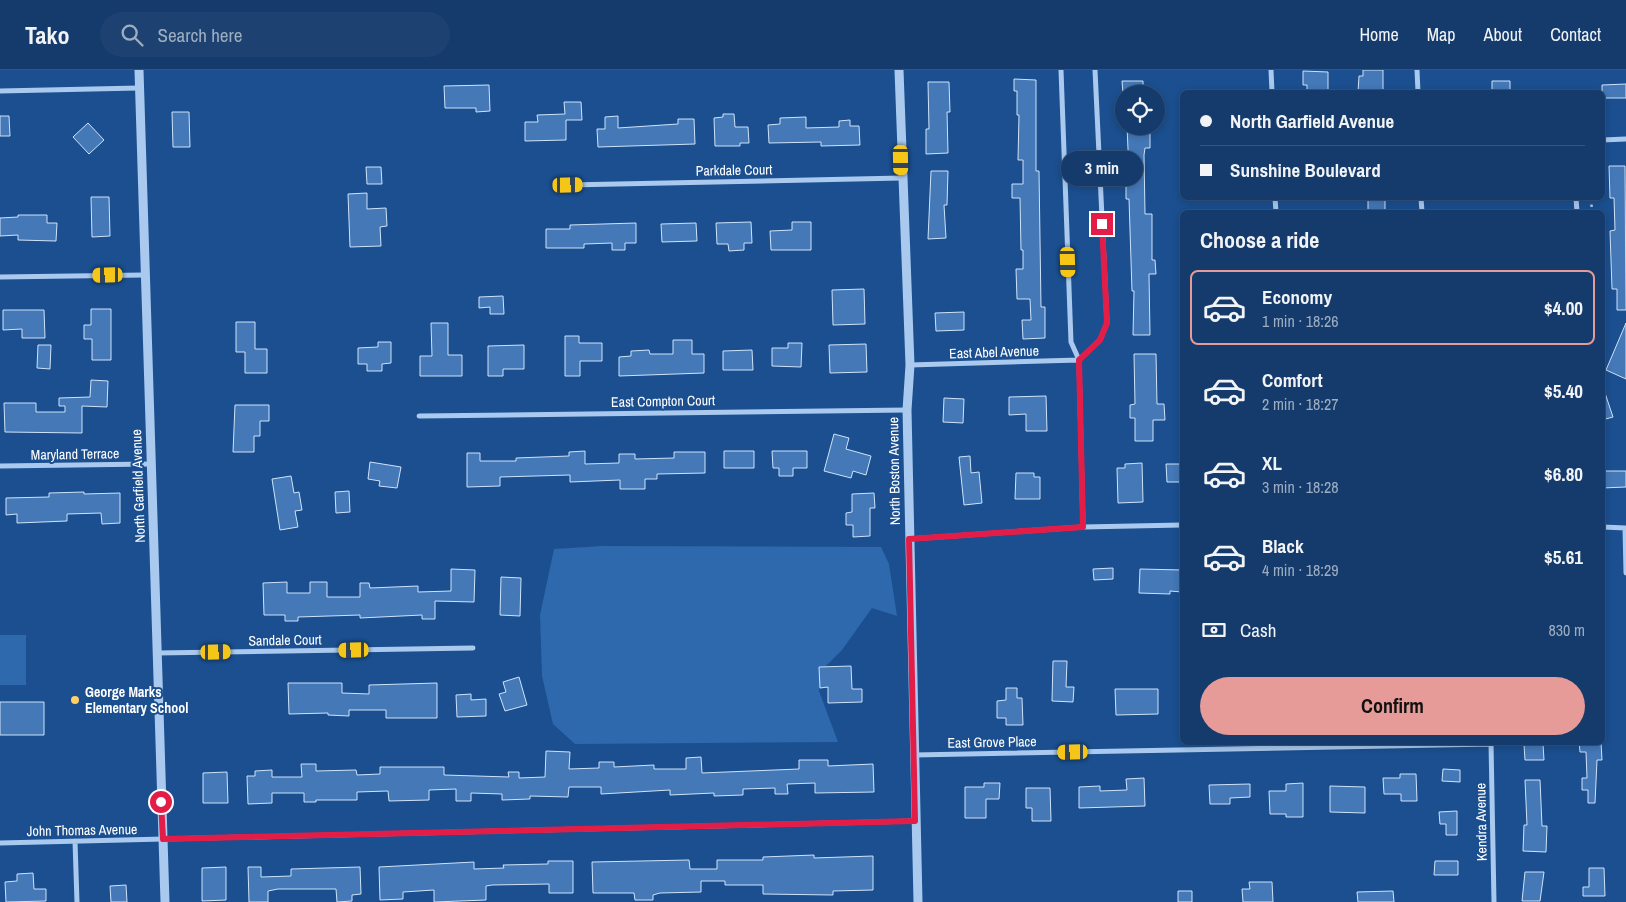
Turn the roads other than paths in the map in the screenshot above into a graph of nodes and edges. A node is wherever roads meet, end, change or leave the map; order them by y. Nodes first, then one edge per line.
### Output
1 (139, 70) edge
2 (899, 70) edge
3 (1061, 70) edge
4 (1095, 70) edge
5 (1271, 70) edge
6 (1417, 70) edge
7 (139, 88) junction
8 (1272, 90) edge
9 (1418, 90) edge
10 (0, 91) edge
11 (1626, 139) edge
12 (1605, 140) edge
13 (902, 178) junction
14 (568, 185) dead end
15 (144, 275) junction
16 (0, 277) edge
17 (1079, 360) junction
18 (910, 365) junction
19 (907, 410) junction
20 (419, 416) dead end
21 (151, 464) junction
22 (0, 466) edge
23 (1180, 525) edge
24 (1083, 527) junction
25 (1605, 527) edge
26 (1625, 528) edge
27 (909, 539) junction
28 (1626, 573) edge
29 (473, 648) dead end
30 (157, 654) junction
31 (1395, 745) edge
32 (1491, 745) edge
33 (914, 755) junction
34 (915, 821) junction
35 (163, 839) junction
36 (75, 842) junction
37 (0, 843) edge
38 (77, 902) edge
39 (165, 902) edge
40 (918, 902) edge
41 (1494, 902) edge

1 - 7 street, North Garfield Avenue
2 - 13 street, North Boston Avenue
3 - 17 street
4 - 17 street
5 - 8 street
6 - 9 street
7 - 10 street
7 - 15 street, North Garfield Avenue
11 - 12 street
13 - 14 street, Parkdale Court
13 - 18 street, North Boston Avenue
15 - 16 street
15 - 21 street, North Garfield Avenue
17 - 18 street, East Abel Avenue
17 - 24 street
18 - 19 street, North Boston Avenue
19 - 20 street, East Compton Court
19 - 27 street, North Boston Avenue
21 - 22 street, Maryland Terrace
21 - 30 street, North Garfield Avenue
23 - 24 street
24 - 27 street
25 - 26 street
26 - 28 street
27 - 33 street, North Boston Avenue
29 - 30 street, Sandale Court
30 - 35 street, North Garfield Avenue
31 - 33 street, East Grove Place
32 - 41 street, Kendra Avenue
33 - 34 street, North Boston Avenue
34 - 35 street, John Thomas Avenue
34 - 40 street, North Boston Avenue
35 - 36 street, John Thomas Avenue
35 - 39 street, North Garfield Avenue
36 - 37 street, John Thomas Avenue
36 - 38 street

